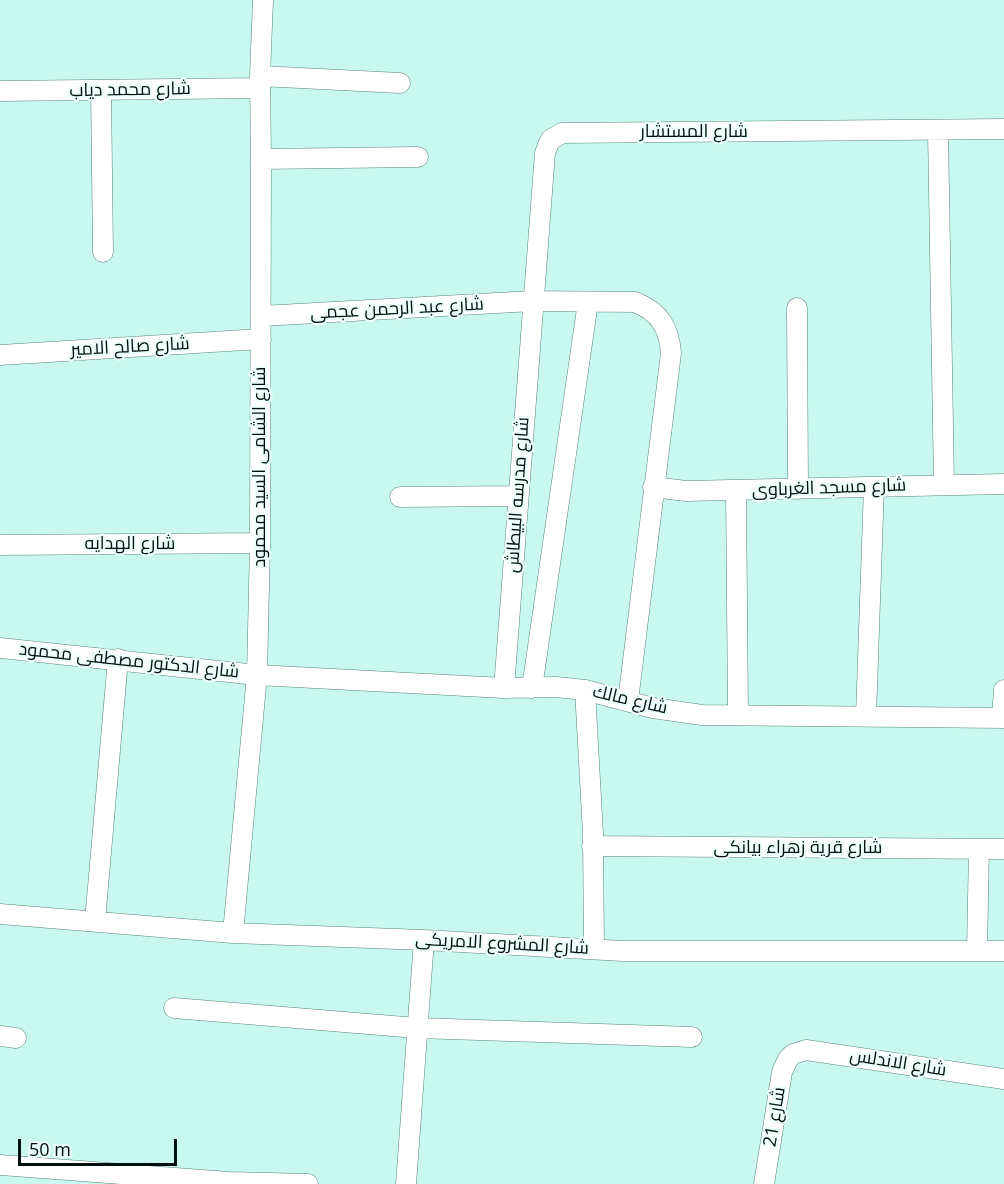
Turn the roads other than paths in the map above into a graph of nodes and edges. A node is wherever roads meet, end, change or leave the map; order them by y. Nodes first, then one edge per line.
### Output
1 (263, 0) edge
2 (260, 82) junction
3 (400, 83) dead end
4 (101, 90) junction
5 (0, 91) edge
6 (1004, 129) edge
7 (938, 131) junction
8 (418, 157) dead end
9 (261, 159) junction
10 (103, 252) dead end
11 (533, 302) junction
12 (588, 302) junction
13 (797, 308) dead end
14 (261, 316) junction
15 (261, 339) junction
16 (0, 355) edge
17 (1004, 484) edge
18 (944, 485) junction
19 (874, 486) junction
20 (653, 487) junction
21 (798, 489) junction
22 (736, 490) junction
23 (518, 496) junction
24 (400, 497) dead end
25 (260, 543) junction
26 (0, 544) edge
27 (0, 648) edge
28 (118, 659) junction
29 (257, 675) junction
30 (504, 688) junction
31 (532, 688) junction
32 (585, 690) junction
33 (1004, 690) edge
34 (628, 701) junction
35 (738, 714) junction
36 (866, 716) junction
37 (1003, 718) edge
38 (592, 846) junction
39 (979, 849) junction
40 (1004, 849) edge
41 (0, 914) edge
42 (95, 921) junction
43 (233, 933) junction
44 (424, 940) junction
45 (594, 949) junction
46 (977, 950) junction
47 (1004, 951) edge
48 (174, 1008) dead end
49 (417, 1028) junction
50 (692, 1037) dead end
51 (792, 1054) joint
52 (1004, 1079) edge
53 (0, 1165) edge
54 (308, 1184) edge
55 (406, 1184) edge
56 (764, 1184) edge

1 - 2 street, شارع الشامى السيد محمود
2 - 3 street, شارع محمد دياب
2 - 4 street, شارع محمد دياب
2 - 9 street, شارع الشامى السيد محمود
4 - 5 street, شارع محمد دياب
4 - 10 street
6 - 7 street, شارع المستشار
7 - 11 street, شارع المستشار
7 - 18 street
8 - 9 street
9 - 14 street, شارع الشامى السيد محمود
11 - 12 street, شارع عبد الرحمن عجمى
11 - 14 street, شارع عبد الرحمن عجمى
11 - 23 street, شارع مدرسه البيطاش
12 - 20 street, شارع عبد الرحمن عجمى
12 - 31 street
13 - 21 street
14 - 15 street, شارع الشامى السيد محمود
15 - 16 street, شارع صالح الامير
15 - 25 street, شارع الشامى السيد محمود
17 - 18 street, شارع مسجد الغرباوى
18 - 19 street, شارع مسجد الغرباوى
19 - 21 street, شارع مسجد الغرباوى
19 - 36 street
20 - 22 street, شارع مسجد الغرباوى
20 - 34 street, شارع عبد الرحمن عجمى
21 - 22 street, شارع مسجد الغرباوى
22 - 35 street
23 - 24 street
23 - 30 street, شارع مدرسه البيطاش
25 - 26 street, شارع الهدايه
25 - 29 street, شارع الشامى السيد محمود
27 - 28 street, شارع الدكتور مصطفى محمود
28 - 29 street, شارع الدكتور مصطفى محمود
28 - 42 street
29 - 30 street, شارع مالك
29 - 43 street, شارع الشامى السيد محمود
30 - 31 street, شارع مالك
31 - 32 street, شارع مالك
32 - 34 street, شارع مالك
32 - 38 street
33 - 37 street
34 - 35 street, شارع مالك
35 - 36 street, شارع مالك
36 - 37 street, شارع مالك
38 - 39 street, شارع قرية زهراء بيانكى
38 - 45 street
39 - 40 street, شارع قرية زهراء بيانكى
39 - 46 street
41 - 42 street, شارع المشروع الامريكى
42 - 43 street, شارع المشروع الامريكى
43 - 44 street, شارع المشروع الامريكى
44 - 45 street, شارع المشروع الامريكى
44 - 49 street
45 - 46 street, شارع المشروع الامريكى
46 - 47 street, شارع المشروع الامريكى
48 - 49 street
49 - 50 street
49 - 55 street
51 - 52 street, شارع الاندلس
51 - 56 street, شارع 21
53 - 54 street

